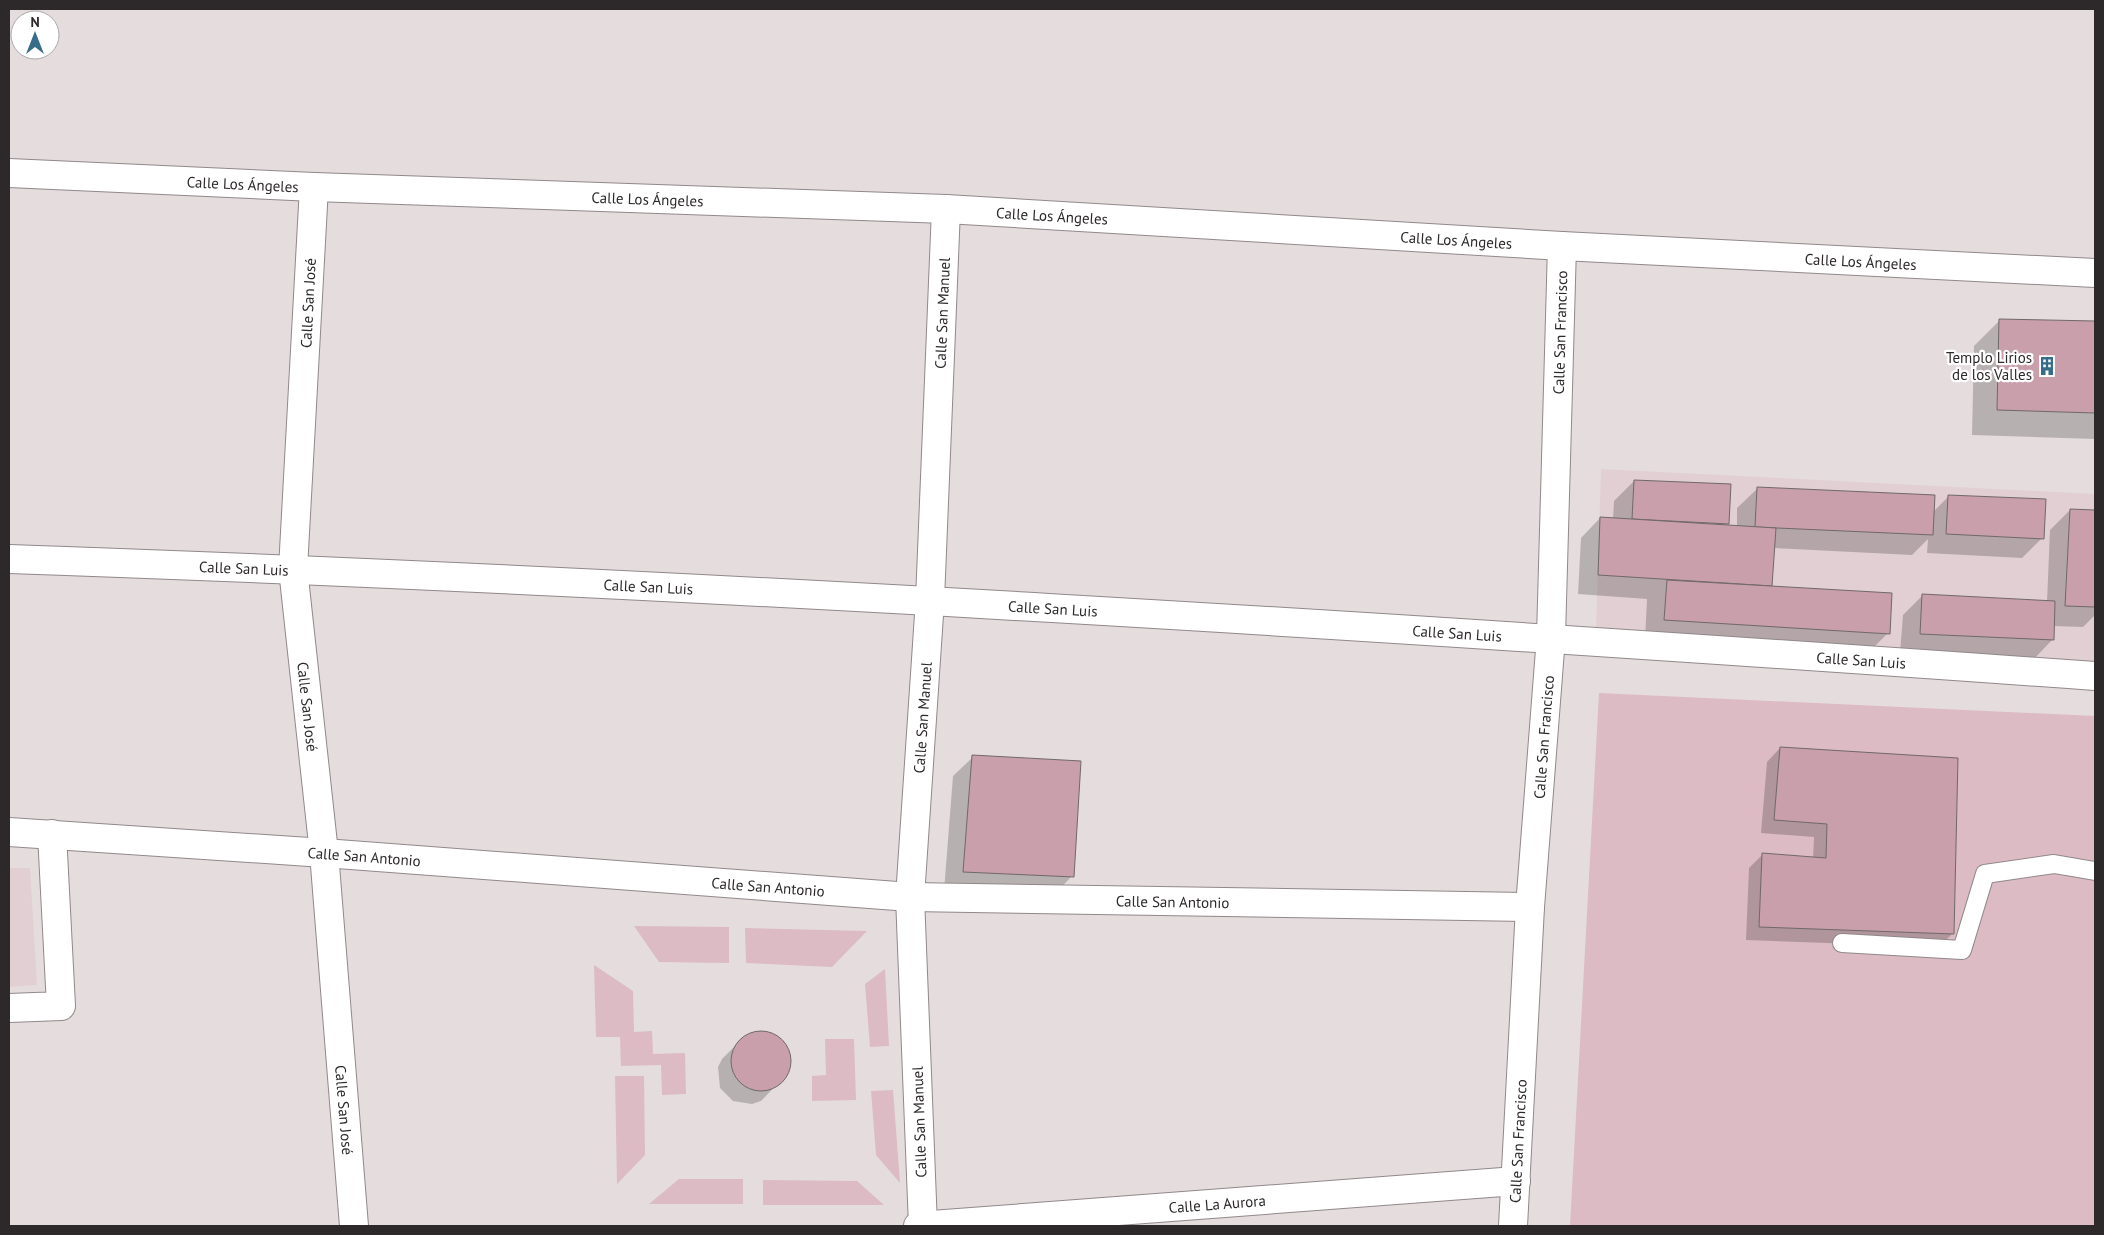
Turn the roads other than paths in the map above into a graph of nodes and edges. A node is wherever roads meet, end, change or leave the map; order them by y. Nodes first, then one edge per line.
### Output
1 (9, 173) edge
2 (314, 187) junction
3 (946, 209) junction
4 (1562, 246) junction
5 (2095, 273) edge
6 (9, 559) edge
7 (293, 569) junction
8 (930, 600) junction
9 (1551, 637) junction
10 (2095, 676) edge
11 (9, 832) edge
12 (52, 834) junction
13 (324, 853) junction
14 (2095, 871) edge
15 (910, 897) junction
16 (1530, 907) junction
17 (1842, 943) dead end
18 (9, 1008) edge
19 (1516, 1181) junction
20 (354, 1226) edge
21 (918, 1226) edge
22 (923, 1226) edge
23 (1513, 1226) edge

1 - 2 street, Calle Los Ángeles
2 - 3 street, Calle Los Ángeles
2 - 7 street, Calle San José
3 - 4 street, Calle Los Ángeles
3 - 8 street, Calle San Manuel
4 - 5 street, Calle Los Ángeles
4 - 9 street, Calle San Francisco
6 - 7 street, Calle San Luis
7 - 8 street, Calle San Luis
7 - 13 street, Calle San José
8 - 9 street, Calle San Luis
8 - 15 street, Calle San Manuel
9 - 10 street, Calle San Luis
9 - 16 street, Calle San Francisco
11 - 12 street, Calle San Antonio
12 - 13 street, Calle San Antonio
12 - 18 street
13 - 15 street, Calle San Antonio
13 - 20 street, Calle San José
14 - 17 lane
15 - 16 street, Calle San Antonio
15 - 22 street, Calle San Manuel
16 - 19 street, Calle San Francisco
19 - 22 street, Calle La Aurora
19 - 23 street, Calle San Francisco
21 - 22 street, Calle La Aurora

